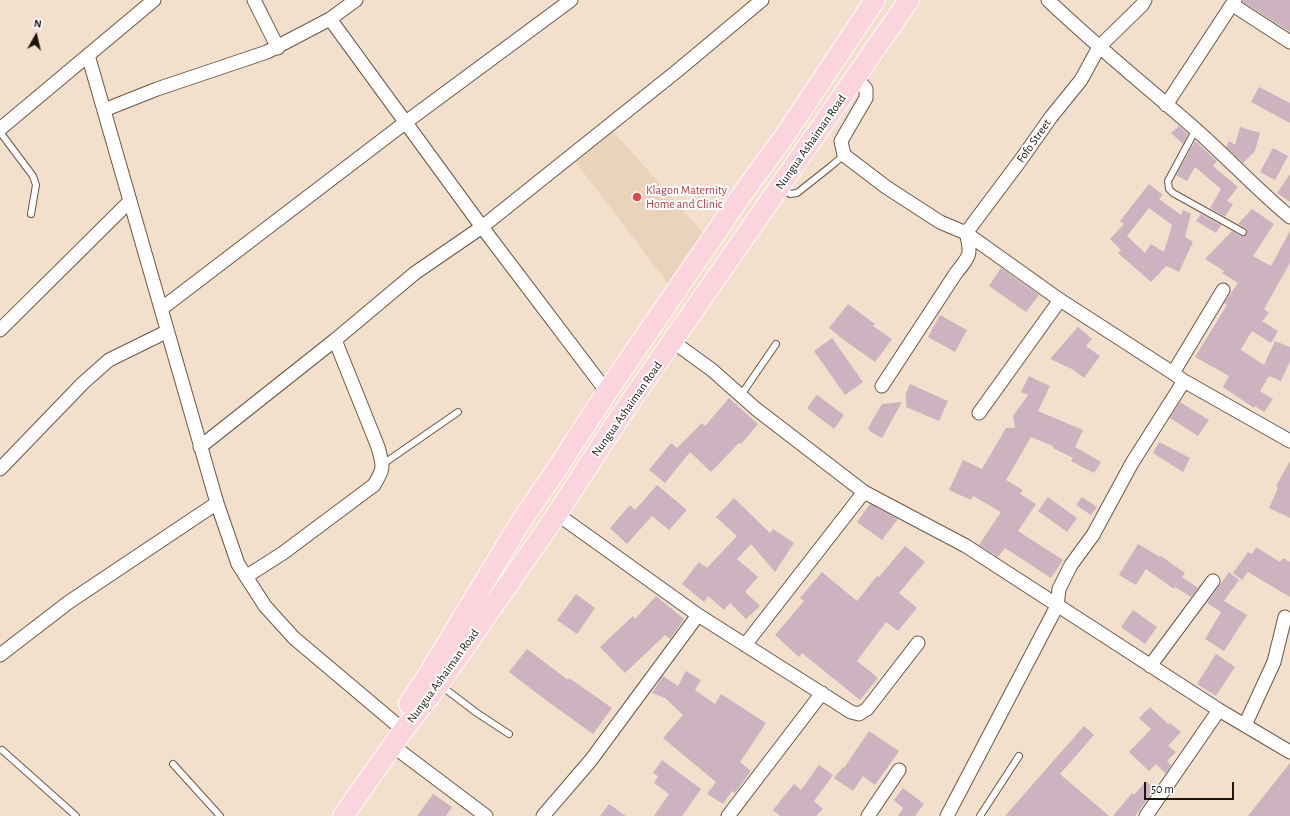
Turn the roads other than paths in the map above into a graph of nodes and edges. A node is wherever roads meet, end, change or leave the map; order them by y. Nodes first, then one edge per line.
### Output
1 (154, 0) edge
2 (254, 0) edge
3 (356, 0) edge
4 (571, 0) edge
5 (762, 0) edge
6 (875, 0) edge
7 (910, 0) edge
8 (1048, 0) edge
9 (1145, 0) edge
10 (1234, 2) edge
11 (330, 19) junction
12 (1290, 42) edge
13 (1100, 47) junction
14 (278, 48) junction
15 (88, 55) junction
16 (856, 77) junction
17 (1166, 105) junction
18 (104, 110) junction
19 (406, 122) junction
20 (0, 128) edge
21 (1196, 129) junction
22 (0, 132) edge
23 (844, 154) junction
24 (780, 186) junction
25 (130, 200) junction
26 (31, 214) dead end
27 (1290, 217) edge
28 (482, 227) junction
29 (966, 232) junction
30 (1243, 232) dead end
31 (1223, 290) dead end
32 (1060, 300) junction
33 (161, 310) junction
34 (0, 330) edge
35 (166, 332) junction
36 (676, 339) junction
37 (335, 340) junction
38 (776, 344) dead end
39 (1173, 373) junction
40 (1184, 381) junction
41 (882, 386) dead end
42 (607, 392) junction
43 (741, 395) junction
44 (458, 412) dead end
45 (980, 413) dead end
46 (1290, 441) edge
47 (200, 447) junction
48 (383, 464) junction
49 (0, 469) edge
50 (864, 492) junction
51 (217, 504) junction
52 (557, 514) junction
53 (246, 576) junction
54 (1212, 581) dead end
55 (1057, 606) junction
56 (698, 615) junction
57 (1285, 618) dead end
58 (918, 643) dead end
59 (745, 645) junction
60 (0, 655) edge
61 (1150, 666) junction
62 (440, 684) junction
63 (822, 693) junction
64 (1219, 710) junction
65 (1245, 725) junction
66 (400, 726) junction
67 (509, 734) dead end
68 (393, 746) junction
69 (2, 750) dead end
70 (1290, 752) edge
71 (1019, 756) dead end
72 (173, 764) dead end
73 (899, 770) dead end
74 (76, 816) edge
75 (220, 816) edge
76 (328, 816) edge
77 (343, 816) edge
78 (486, 816) edge
79 (543, 816) edge
80 (728, 816) edge
81 (868, 816) edge
82 (946, 816) edge
83 (980, 816) edge
84 (1146, 816) edge

1 - 15 street
2 - 14 street
3 - 11 street
4 - 19 street
5 - 28 street
6 - 42 main road, Nungua Ashaiman Road
7 - 16 main road, Nungua Ashaiman Road
8 - 13 street
9 - 13 street, Fofo Street
10 - 12 street
10 - 17 street
11 - 14 street
11 - 19 street
13 - 17 street
13 - 29 street, Fofo Street
14 - 18 street
15 - 18 street
15 - 20 street
16 - 23 street
16 - 24 main road, Nungua Ashaiman Road
17 - 21 street
18 - 25 street
19 - 28 street
19 - 33 street
21 - 27 street
21 - 30 lane
22 - 26 lane
23 - 24 lane
23 - 29 street
24 - 36 main road, Nungua Ashaiman Road
25 - 33 street
25 - 34 street
28 - 37 street
28 - 42 street
29 - 32 street
29 - 41 street
31 - 39 street
32 - 39 street
32 - 45 street
33 - 35 street
35 - 47 street
35 - 49 street
36 - 43 street
36 - 52 main road, Nungua Ashaiman Road
37 - 47 street
37 - 48 street
38 - 43 lane
39 - 40 street
40 - 46 street
40 - 55 street
42 - 66 main road, Nungua Ashaiman Road
43 - 50 street
44 - 48 lane
47 - 51 street
48 - 53 street
50 - 55 street
50 - 59 street
51 - 53 street
51 - 60 street
52 - 56 street
52 - 62 main road, Nungua Ashaiman Road
53 - 66 street
54 - 61 street
55 - 61 street
55 - 82 street
56 - 59 street
56 - 79 street
57 - 65 street
58 - 63 street
59 - 63 street
61 - 64 street
62 - 66 main road, Nungua Ashaiman Road
62 - 67 lane
63 - 80 street
64 - 65 street
64 - 84 street
65 - 70 street
66 - 68 main road, Nungua Ashaiman Road
66 - 76 main road, Nungua Ashaiman Road
68 - 77 main road, Nungua Ashaiman Road
68 - 78 street
69 - 74 lane
71 - 83 lane
72 - 75 lane
73 - 81 street

